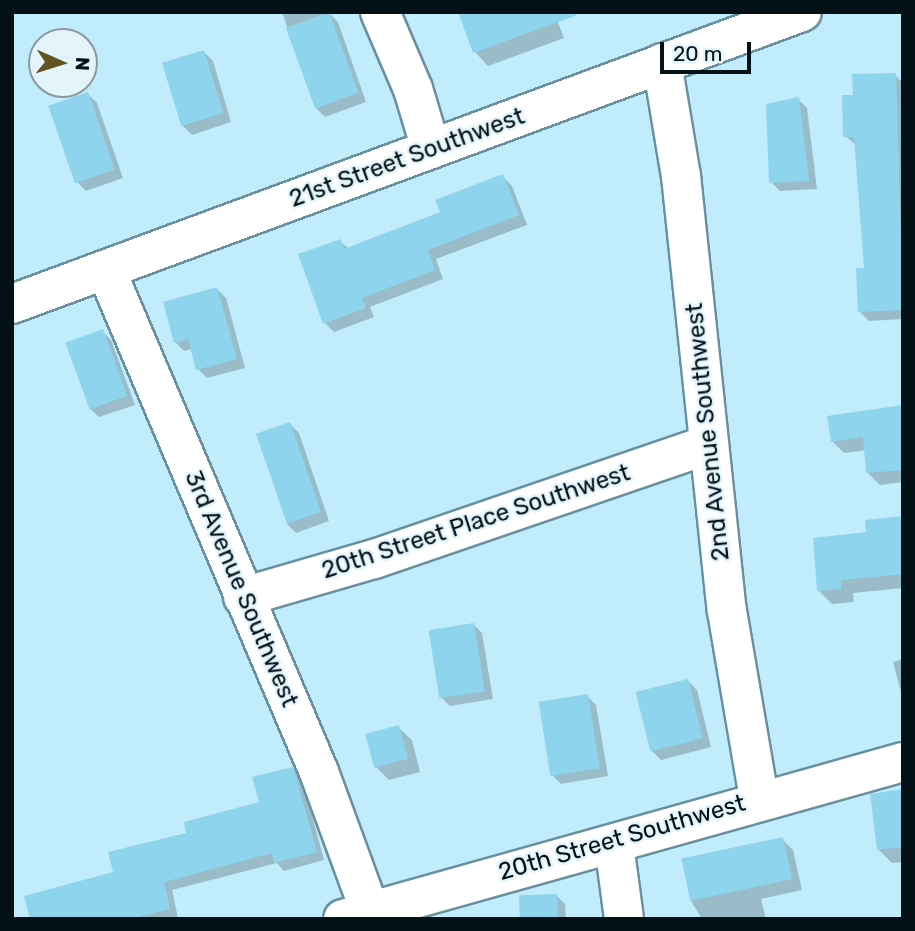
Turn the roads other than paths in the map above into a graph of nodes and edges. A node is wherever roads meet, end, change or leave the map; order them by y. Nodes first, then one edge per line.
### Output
1 (380, 12) edge
2 (802, 12) edge
3 (662, 63) junction
4 (431, 149) junction
5 (106, 270) junction
6 (12, 304) edge
7 (709, 444) junction
8 (243, 597) junction
9 (903, 762) edge
10 (759, 799) junction
11 (614, 844) junction
12 (356, 915) edge
13 (624, 919) edge

1 - 4 street
2 - 3 street, 21st Street Southwest
3 - 4 street, 21st Street Southwest
3 - 7 street, 2nd Avenue Southwest
4 - 5 street, 21st Street Southwest
5 - 6 street, 21st Street Southwest
5 - 8 street, 3rd Avenue Southwest
7 - 8 street, 20th Street Place Southwest
7 - 10 street, 2nd Avenue Southwest
8 - 12 street, 3rd Avenue Southwest
9 - 10 street, 20th Street Southwest
10 - 11 street, 20th Street Southwest
11 - 12 street, 20th Street Southwest
11 - 13 street

